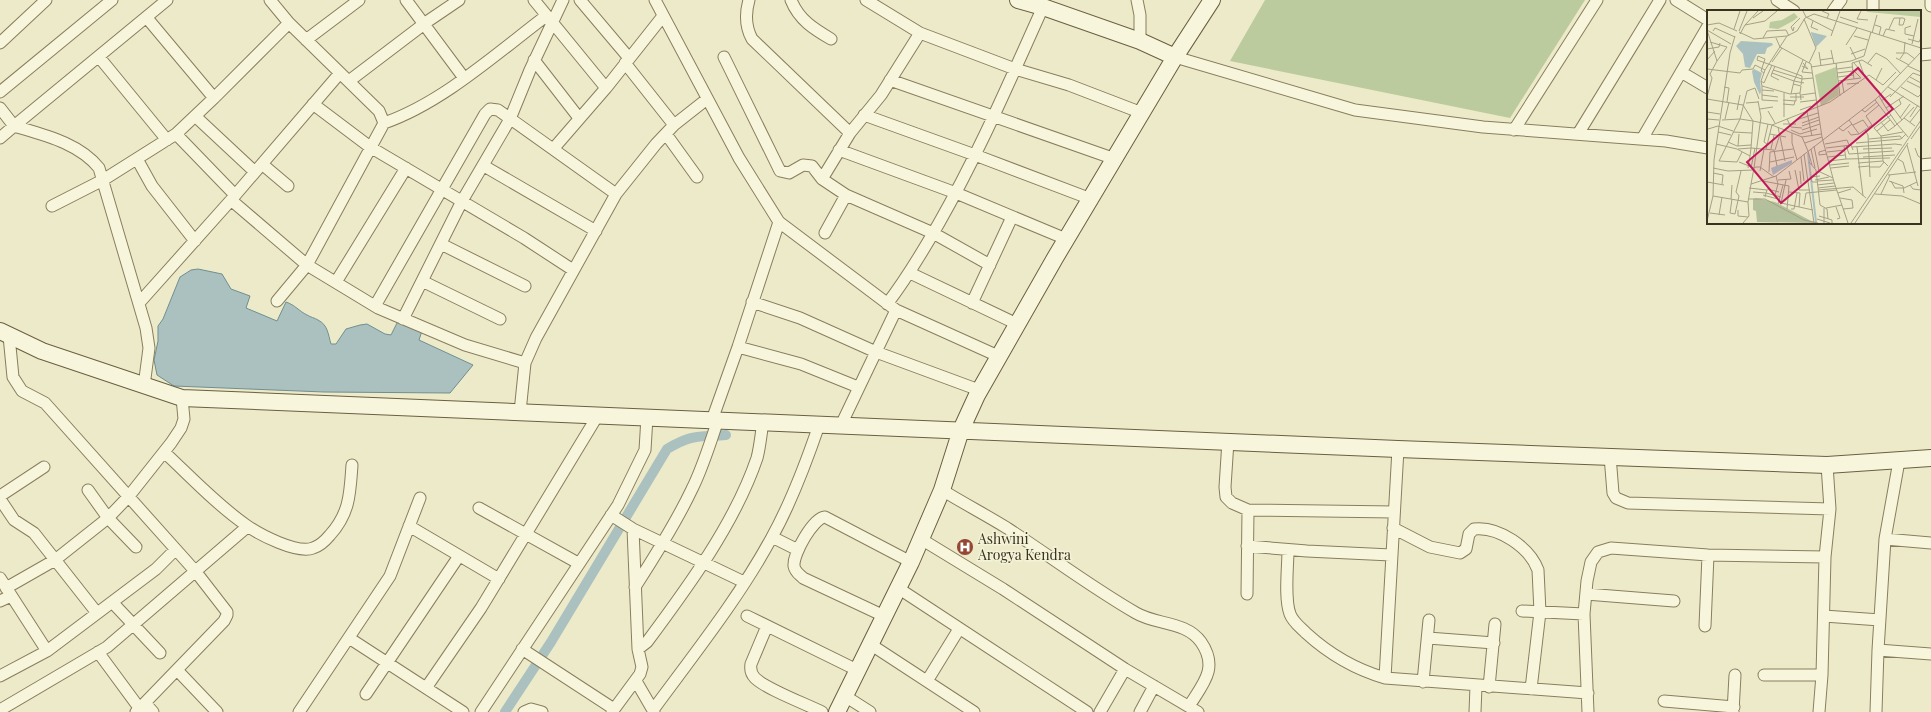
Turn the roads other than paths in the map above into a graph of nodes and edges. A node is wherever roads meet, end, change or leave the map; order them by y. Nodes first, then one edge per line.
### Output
1 (46, 0) edge
2 (112, 0) edge
3 (166, 0) edge
4 (270, 0) edge
5 (359, 0) edge
6 (406, 0) edge
7 (459, 0) edge
8 (534, 0) edge
9 (563, 0) edge
10 (580, 0) edge
11 (655, 0) edge
12 (749, 0) edge
13 (791, 0) edge
14 (866, 0) edge
15 (1137, 0) edge
16 (1212, 0) edge
17 (1597, 0) edge
18 (1660, 0) edge
19 (1676, 0) edge
20 (1777, 0) edge
21 (1841, 0) edge
22 (1872, 0) edge
23 (1023, 1) edge
24 (1931, 1) edge
25 (1931, 6) edge
26 (1043, 7) junction
27 (1792, 10) edge
28 (1834, 10) edge
29 (1873, 10) edge
30 (663, 16) junction
31 (147, 18) junction
32 (1707, 19) edge
33 (549, 20) junction
34 (289, 23) junction
35 (423, 24) junction
36 (1707, 28) edge
37 (920, 33) junction
38 (831, 39) dead end
39 (306, 40) junction
40 (1140, 41) junction
41 (0, 42) edge
42 (1931, 54) edge
43 (1921, 55) edge
44 (99, 57) junction
45 (724, 57) dead end
46 (1175, 57) junction
47 (534, 60) junction
48 (627, 61) junction
49 (1015, 69) junction
50 (1681, 72) junction
51 (340, 73) junction
52 (464, 78) junction
53 (890, 80) junction
54 (349, 81) junction
55 (1707, 87) edge
56 (606, 88) junction
57 (0, 92) edge
58 (214, 98) junction
59 (707, 99) junction
60 (313, 104) junction
61 (0, 108) edge
62 (1142, 113) junction
63 (864, 115) junction
64 (195, 116) junction
65 (994, 116) junction
66 (580, 118) junction
67 (510, 119) junction
68 (384, 123) junction
69 (674, 125) junction
70 (14, 126) junction
71 (1514, 130) junction
72 (850, 133) junction
73 (666, 134) junction
74 (1578, 134) junction
75 (171, 137) junction
76 (0, 138) edge
77 (1642, 139) junction
78 (370, 147) junction
79 (554, 148) junction
80 (1707, 148) edge
81 (840, 150) junction
82 (975, 154) junction
83 (1115, 158) junction
84 (137, 159) junction
85 (1931, 164) edge
86 (1921, 165) edge
87 (484, 166) junction
88 (258, 168) junction
89 (406, 168) junction
90 (697, 177) dead end
91 (822, 179) junction
92 (103, 180) junction
93 (288, 186) dead end
94 (440, 189) junction
95 (956, 193) junction
96 (616, 194) junction
97 (846, 195) junction
98 (233, 197) junction
99 (1091, 199) junction
100 (462, 201) junction
101 (52, 206) dead end
102 (1012, 217) junction
103 (779, 222) junction
104 (596, 231) junction
105 (825, 233) dead end
106 (933, 233) junction
107 (1066, 239) junction
108 (195, 240) junction
109 (441, 244) junction
110 (307, 264) junction
111 (990, 265) junction
112 (573, 270) junction
113 (910, 273) junction
114 (422, 281) junction
115 (336, 282) junction
116 (525, 286) dead end
117 (277, 301) dead end
118 (752, 302) junction
119 (139, 303) junction
120 (972, 303) junction
121 (374, 306) junction
122 (892, 307) junction
123 (403, 319) junction
124 (500, 319) dead end
125 (1017, 324) junction
126 (5, 333) edge
127 (738, 347) junction
128 (876, 352) junction
129 (998, 356) junction
130 (525, 363) junction
131 (144, 386) junction
132 (858, 387) junction
133 (979, 390) junction
134 (182, 398) junction
135 (520, 412) junction
136 (598, 415) junction
137 (647, 417) junction
138 (763, 422) junction
139 (714, 424) junction
140 (819, 424) junction
141 (841, 425) junction
142 (961, 430) junction
143 (1228, 441) junction
144 (1398, 449) junction
145 (164, 452) junction
146 (1610, 456) junction
147 (1931, 458) edge
148 (1899, 461) junction
149 (352, 465) dead end
150 (1827, 465) junction
151 (44, 467) dead end
152 (88, 490) dead end
153 (942, 490) junction
154 (0, 496) edge
155 (129, 496) junction
156 (420, 498) dead end
157 (0, 499) edge
158 (479, 508) dead end
159 (1830, 509) junction
160 (1248, 510) junction
161 (1394, 512) junction
162 (613, 517) junction
163 (108, 518) junction
164 (409, 526) junction
165 (247, 527) junction
166 (630, 527) junction
167 (1393, 528) junction
168 (526, 534) junction
169 (772, 537) junction
170 (921, 539) junction
171 (1885, 539) junction
172 (663, 543) junction
173 (1931, 544) edge
174 (1247, 546) junction
175 (136, 547) dead end
176 (175, 550) junction
177 (798, 550) junction
178 (1288, 550) junction
179 (1391, 555) junction
180 (1708, 555) junction
181 (459, 556) junction
182 (1825, 557) junction
183 (55, 560) junction
184 (911, 562) junction
185 (703, 563) junction
186 (578, 564) junction
187 (196, 572) junction
188 (0, 578) edge
189 (499, 579) junction
190 (744, 582) junction
191 (634, 587) junction
192 (898, 588) junction
193 (9, 592) junction
194 (1246, 594) dead end
195 (1586, 594) junction
196 (1674, 601) dead end
197 (0, 602) edge
198 (112, 602) junction
199 (1522, 611) dead end
200 (1540, 612) junction
201 (97, 613) junction
202 (1584, 614) junction
203 (747, 616) dead end
204 (884, 616) junction
205 (1824, 616) junction
206 (1429, 620) dead end
207 (1880, 620) junction
208 (1495, 624) dead end
209 (133, 625) junction
210 (768, 626) junction
211 (1705, 626) dead end
212 (959, 629) junction
213 (349, 638) junction
214 (1428, 638) junction
215 (1494, 643) junction
216 (870, 644) junction
217 (522, 649) junction
218 (638, 649) junction
219 (1878, 650) junction
220 (47, 652) junction
221 (98, 652) junction
222 (160, 653) dead end
223 (1931, 654) edge
224 (388, 663) junction
225 (1125, 669) junction
226 (177, 670) junction
227 (857, 670) junction
228 (1735, 675) dead end
229 (1764, 675) dead end
230 (1822, 675) junction
231 (0, 676) edge
232 (1385, 678) junction
233 (636, 681) junction
234 (927, 681) junction
235 (1423, 682) junction
236 (1154, 686) junction
237 (1476, 686) junction
238 (1489, 687) junction
239 (426, 688) junction
240 (1531, 689) junction
241 (1588, 693) junction
242 (366, 694) dead end
243 (845, 696) junction
244 (1664, 701) dead end
245 (1, 707) edge
246 (140, 708) edge
247 (1194, 709) edge
248 (1734, 710) edge
249 (613, 711) edge
250 (653, 711) edge
251 (1103, 711) edge
252 (153, 712) edge
253 (217, 712) edge
254 (299, 712) edge
255 (463, 712) edge
256 (481, 712) edge
257 (524, 712) edge
258 (542, 712) edge
259 (822, 712) edge
260 (837, 712) edge
261 (870, 712) edge
262 (974, 712) edge
263 (1087, 712) edge
264 (1140, 712) edge
265 (1475, 712) edge
266 (1588, 712) edge
267 (1819, 712) edge
268 (1876, 712) edge

1 - 41 street
2 - 57 street
3 - 31 street
4 - 34 street
5 - 39 street
6 - 35 street
7 - 35 street
8 - 33 street
9 - 33 street
10 - 48 street
11 - 30 street
12 - 72 street
13 - 38 street
14 - 37 street
15 - 40 street
16 - 46 main road
17 - 71 street
18 - 74 street
19 - 32 street
20 - 27 street
21 - 28 street
22 - 29 street
23 - 26 main road
24 - 25 street
26 - 40 main road
26 - 49 street
30 - 48 street
30 - 59 street
31 - 44 street
31 - 58 street
33 - 47 street
33 - 52 street
33 - 56 street
34 - 39 street
34 - 58 street
35 - 52 street
35 - 54 street
36 - 50 street
37 - 49 street
37 - 53 street
39 - 51 street
40 - 46 main road
42 - 43 street
44 - 70 street
44 - 75 street
45 - 91 street
46 - 62 main road
46 - 71 street
47 - 66 street
47 - 67 street
48 - 56 street
48 - 69 street
49 - 62 street
49 - 65 street
50 - 55 street
50 - 77 street
51 - 54 street
51 - 60 street
52 - 68 street
53 - 63 street
53 - 65 street
54 - 68 street
56 - 66 street
58 - 64 street
59 - 69 street
59 - 103 street
60 - 78 street
60 - 88 street
61 - 70 street
62 - 83 main road
63 - 72 street
63 - 82 street
64 - 75 street
64 - 88 street
65 - 82 street
65 - 83 street
66 - 79 street
67 - 79 street
67 - 87 street
67 - 94 street
68 - 78 street
69 - 73 street
70 - 76 street
70 - 92 street
71 - 74 street
72 - 81 street
73 - 90 street
73 - 96 street
74 - 77 street
75 - 84 street
75 - 98 street
77 - 80 street
78 - 89 street
78 - 110 street
79 - 96 street
81 - 91 street
81 - 95 street
82 - 95 street
82 - 99 street
83 - 99 main road
84 - 92 street
84 - 108 street
85 - 86 street
87 - 100 street
87 - 104 street
88 - 93 street
88 - 98 street
89 - 94 street
89 - 115 street
91 - 97 street
92 - 101 street
92 - 119 street
94 - 100 street
94 - 121 street
95 - 102 street
95 - 106 street
96 - 104 street
97 - 105 street
97 - 106 street
98 - 108 street
98 - 110 street
99 - 107 main road
100 - 109 street
100 - 112 street
102 - 107 street
102 - 111 street
103 - 118 street
103 - 122 street
104 - 112 street
106 - 111 street
106 - 113 street
107 - 125 main road
108 - 119 street
109 - 114 street
109 - 116 street
110 - 115 street
110 - 117 street
111 - 120 street
112 - 130 street
113 - 120 street
113 - 122 street
114 - 123 street
114 - 124 street
115 - 121 street
118 - 127 street
118 - 128 street
119 - 131 street
120 - 125 street
121 - 123 street
122 - 128 street
122 - 129 street
123 - 130 street
125 - 129 main road
126 - 131 main road
126 - 155 street
127 - 132 street
127 - 139 street
128 - 132 street
128 - 133 street
129 - 133 main road
130 - 135 street
131 - 134 main road
132 - 141 street
133 - 142 main road
134 - 135 main road
134 - 145 street
135 - 136 main road
136 - 137 main road
136 - 168 street
137 - 139 main road
137 - 162 street
138 - 139 main road
138 - 140 main road
138 - 185 street
139 - 172 street
140 - 141 main road
140 - 169 street
141 - 142 main road
142 - 143 main road
142 - 153 main road
143 - 144 main road
143 - 160 street
144 - 146 main road
144 - 161 street
145 - 155 street
145 - 165 street
146 - 150 main road
146 - 159 street
147 - 148 main road
148 - 150 main road
148 - 171 street
149 - 165 street
150 - 159 street
151 - 154 street
152 - 163 street
153 - 170 main road
153 - 247 street
155 - 163 street
155 - 176 street
156 - 164 street
157 - 183 street
158 - 168 street
159 - 182 street
160 - 161 street
160 - 174 street
161 - 167 street
162 - 166 street
162 - 186 street
163 - 175 street
163 - 183 street
164 - 181 street
164 - 213 street
165 - 187 street
166 - 172 street
166 - 191 street
167 - 179 street
167 - 200 street
168 - 186 street
168 - 189 street
169 - 177 street
169 - 190 street
170 - 184 main road
170 - 225 street
171 - 173 street
171 - 207 street
172 - 185 street
172 - 191 street
174 - 178 street
174 - 194 street
176 - 187 street
176 - 198 street
177 - 184 street
177 - 204 street
178 - 179 street
178 - 232 street
179 - 232 street
180 - 182 street
180 - 195 street
180 - 211 street
181 - 189 street
181 - 224 street
182 - 205 street
183 - 193 street
183 - 201 street
184 - 192 main road
185 - 190 street
185 - 218 street
186 - 217 street
187 - 209 street
187 - 226 street
188 - 193 street
189 - 239 street
190 - 250 street
191 - 218 street
192 - 204 main road
192 - 212 street
193 - 197 street
193 - 220 street
195 - 196 street
195 - 202 street
198 - 201 street
198 - 209 street
199 - 200 street
200 - 202 street
200 - 240 street
201 - 220 street
202 - 241 street
203 - 210 street
204 - 216 main road
205 - 207 street
205 - 230 street
206 - 214 street
207 - 219 street
208 - 215 street
209 - 221 street
209 - 222 street
210 - 227 street
210 - 259 street
212 - 234 street
212 - 263 street
213 - 224 street
213 - 254 street
214 - 215 street
214 - 235 street
215 - 238 street
216 - 227 main road
216 - 234 street
217 - 249 street
217 - 256 street
218 - 233 street
219 - 223 street
219 - 268 street
220 - 231 street
221 - 245 street
221 - 246 street
224 - 239 street
224 - 242 street
225 - 236 street
225 - 251 street
226 - 246 street
226 - 253 street
227 - 243 main road
228 - 248 street
229 - 230 street
230 - 267 street
232 - 235 street
233 - 249 street
233 - 250 street
234 - 262 street
235 - 237 street
236 - 247 street
236 - 264 street
237 - 238 street
237 - 265 street
238 - 240 street
239 - 255 street
240 - 241 street
241 - 266 street
243 - 260 main road
243 - 261 street
244 - 248 street
246 - 252 street
257 - 258 street

